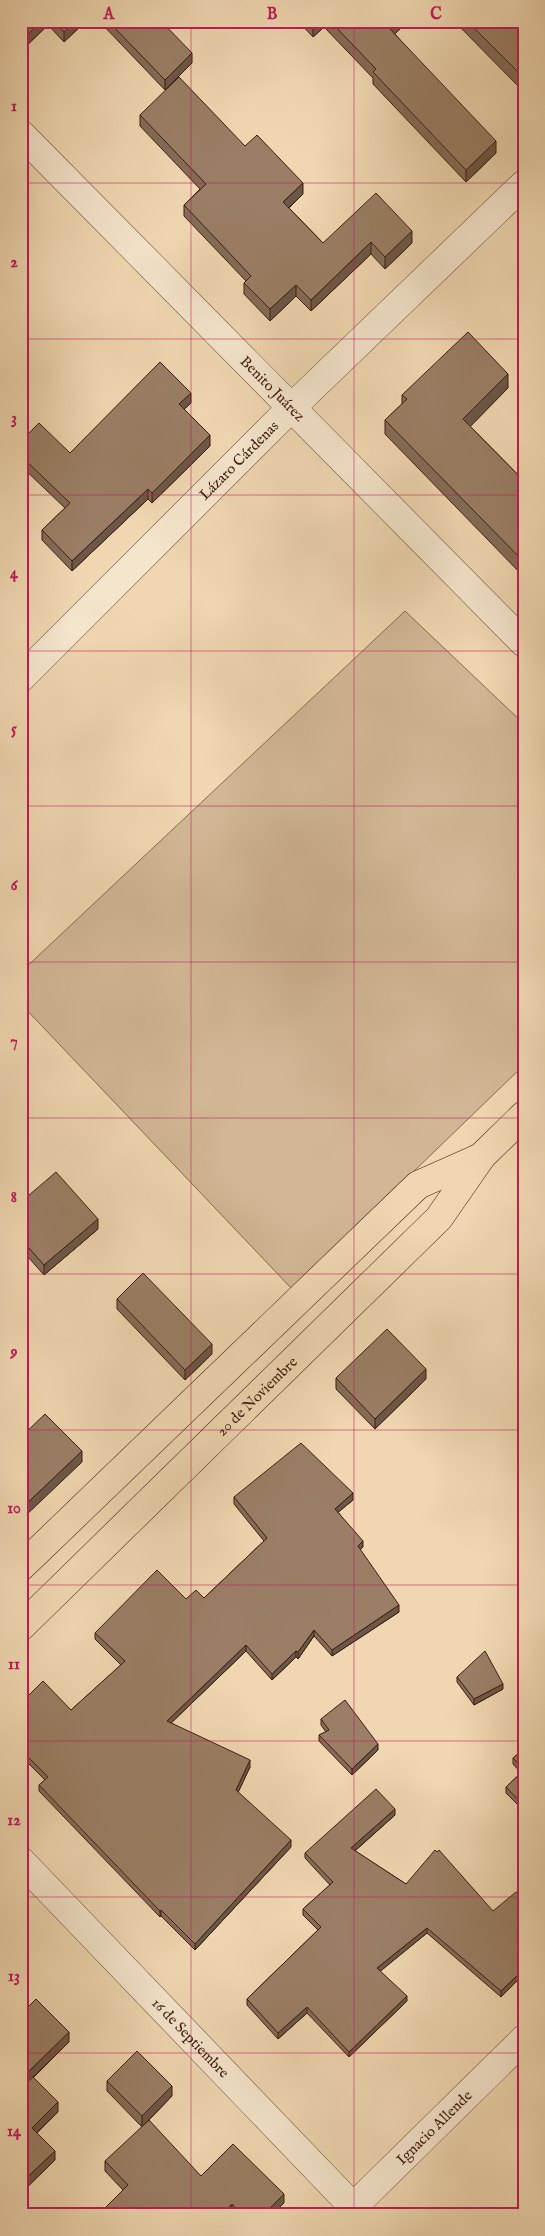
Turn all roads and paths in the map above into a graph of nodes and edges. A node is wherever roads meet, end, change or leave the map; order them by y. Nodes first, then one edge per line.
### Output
1 (21, 134) edge
2 (524, 184) edge
3 (290, 408) junction
4 (524, 643) edge
5 (21, 678) edge
6 (524, 1115) edge
7 (482, 1156) junction
8 (21, 1567) edge
9 (21, 1627) edge
10 (21, 1861) edge
11 (524, 2039) edge
12 (353, 2212) edge

1 - 3 street, Benito Juárez
2 - 3 street, Lázaro Cárdenas
3 - 4 street, Benito Juárez
3 - 5 street, Lázaro Cárdenas
6 - 7 main road, 20 de Noviembre
7 - 8 main road, 20 de Noviembre
7 - 9 main road, 20 de Noviembre
10 - 12 street, 16 de Septiembre
11 - 12 street, Ignacio Allende

